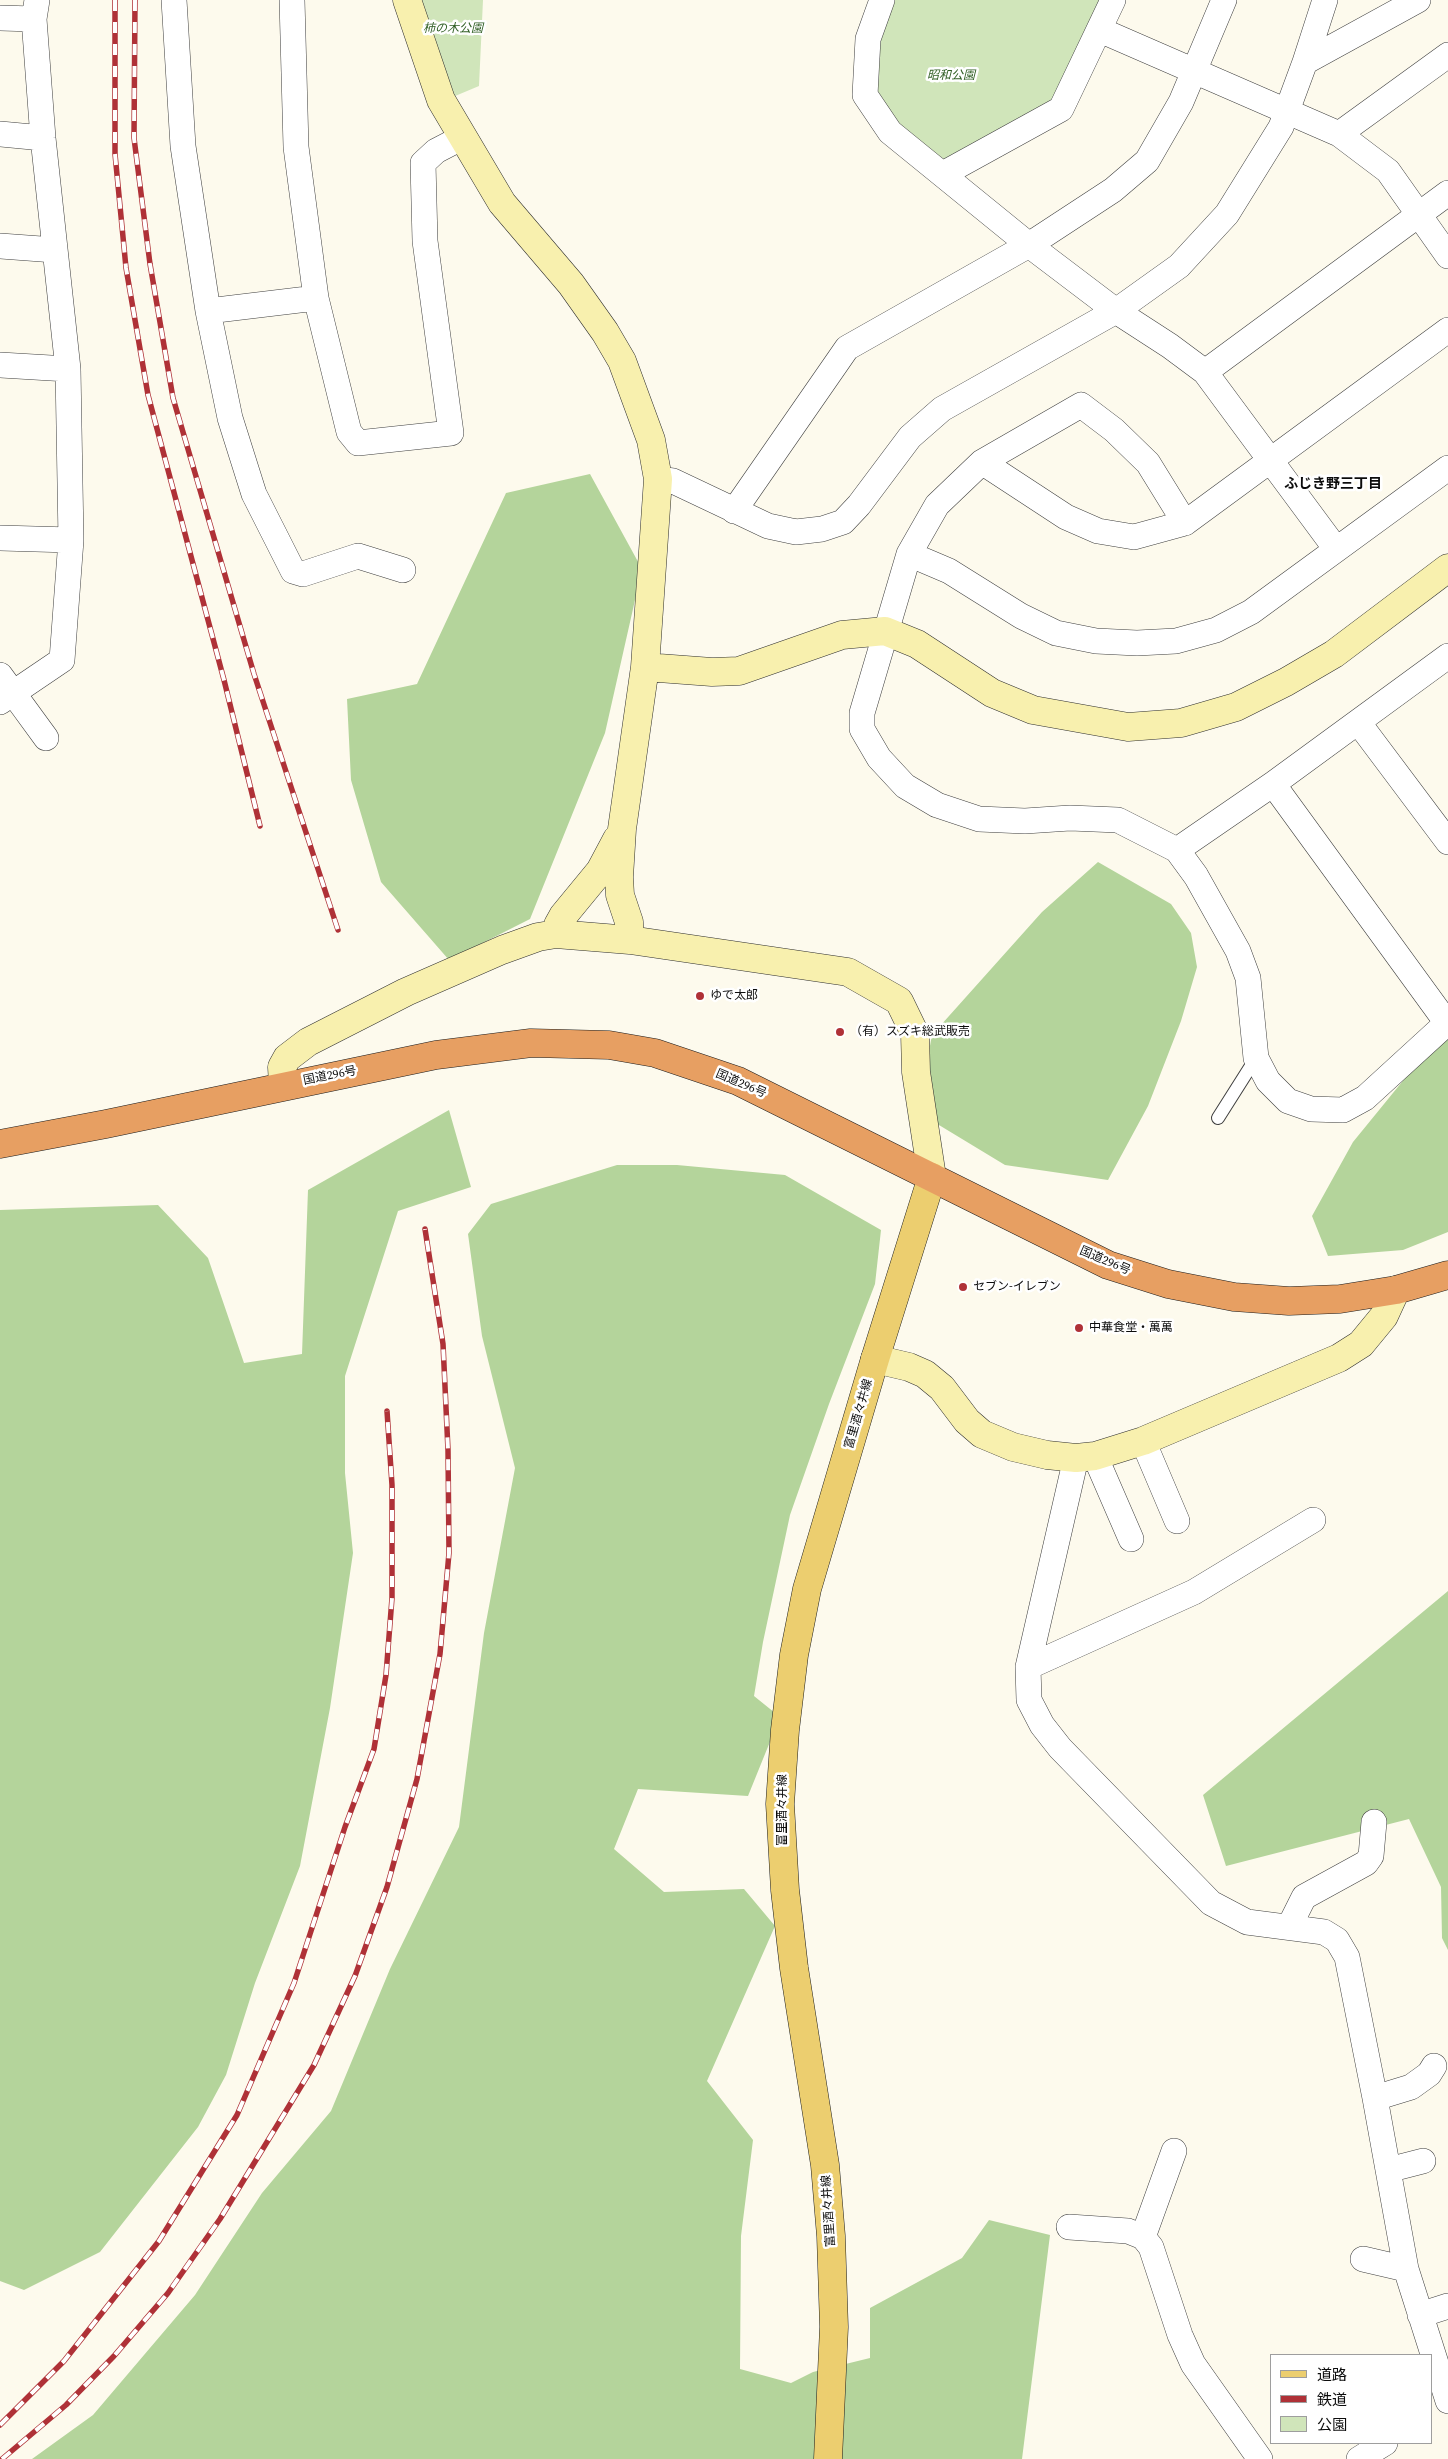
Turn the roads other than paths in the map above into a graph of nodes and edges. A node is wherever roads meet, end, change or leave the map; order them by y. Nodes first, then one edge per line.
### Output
1 (174, 0) edge
2 (292, 0) edge
3 (407, 0) edge
4 (882, 0) edge
5 (1113, 0) edge
6 (1224, 0) edge
7 (1325, 0) edge
8 (1418, 0) edge
9 (36, 10) edge
10 (0, 18) edge
11 (1100, 30) junction
12 (1448, 55) edge
13 (1306, 62) junction
14 (1195, 70) junction
15 (1286, 113) junction
16 (0, 134) edge
17 (1339, 134) junction
18 (463, 137) junction
19 (43, 138) junction
20 (943, 174) junction
21 (1448, 193) edge
22 (1418, 216) junction
23 (1029, 245) junction
24 (0, 246) edge
25 (55, 250) junction
26 (1448, 256) edge
27 (316, 298) junction
28 (1116, 311) junction
29 (208, 312) junction
30 (1448, 330) edge
31 (0, 365) edge
32 (68, 370) junction
33 (1205, 372) junction
34 (982, 462) junction
35 (1271, 462) junction
36 (1448, 468) edge
37 (658, 479) junction
38 (734, 510) junction
39 (1185, 523) junction
40 (0, 538) edge
41 (71, 540) junction
42 (1336, 549) junction
43 (910, 554) junction
44 (1448, 568) edge
45 (403, 570) dead end
46 (885, 631) junction
47 (1447, 658) edge
48 (645, 667) junction
49 (4, 690) edge
50 (1358, 722) junction
51 (46, 738) dead end
52 (1273, 784) junction
53 (622, 829) junction
54 (1448, 842) edge
55 (1177, 850) junction
56 (556, 934) junction
57 (630, 940) junction
58 (1448, 1022) edge
59 (1256, 1058) junction
60 (283, 1085) junction
61 (1218, 1118) dead end
62 (0, 1144) edge
63 (932, 1177) junction
64 (1448, 1275) edge
65 (1396, 1290) junction
66 (875, 1359) junction
67 (1143, 1441) junction
68 (1086, 1457) junction
69 (1312, 1520) dead end
70 (1177, 1521) dead end
71 (1131, 1540) dead end
72 (1028, 1667) junction
73 (1374, 1822) dead end
74 (1289, 1927) junction
75 (1434, 2066) dead end
76 (1375, 2098) junction
77 (1174, 2151) dead end
78 (1423, 2161) dead end
79 (1388, 2170) junction
80 (1070, 2227) dead end
81 (1143, 2237) junction
82 (1363, 2259) dead end
83 (1406, 2269) junction
84 (1448, 2306) edge
85 (1420, 2315) junction
86 (1432, 2354) edge
87 (1433, 2356) edge
88 (1448, 2403) edge
89 (1433, 2413) edge
90 (1383, 2444) edge
91 (828, 2459) edge
92 (1260, 2459) edge
93 (1359, 2459) edge

1 - 29 street
2 - 27 street
3 - 18 street
4 - 20 street
5 - 11 street
6 - 14 street
7 - 13 street
8 - 13 street
9 - 10 street
9 - 19 street
11 - 14 street
11 - 20 street
12 - 17 street
13 - 15 street
14 - 15 street
14 - 23 street
15 - 17 street
15 - 28 street
16 - 19 street
17 - 22 street
18 - 27 street
18 - 37 street
19 - 25 street
20 - 23 street
21 - 22 street
22 - 26 street
22 - 33 street
23 - 28 street
23 - 38 street
24 - 25 street
25 - 32 street
27 - 29 street
28 - 33 street
28 - 38 street
29 - 45 street
30 - 35 street
31 - 32 street
32 - 41 street
33 - 35 street
34 - 39 street
34 - 39 street
34 - 43 street
35 - 39 street
35 - 42 street
36 - 42 street
37 - 38 street
37 - 48 street
40 - 41 street
41 - 49 street
42 - 43 street
43 - 46 street
44 - 46 street
46 - 48 street
46 - 55 street
47 - 50 street
48 - 53 street
49 - 51 street
50 - 52 street
50 - 54 street
52 - 55 street
52 - 58 street
53 - 56 street
53 - 57 street
55 - 59 street
56 - 57 street
56 - 60 street
57 - 63 street
58 - 59 street
59 - 61 lane
60 - 62 highway, 国道296号
60 - 63 highway, 国道296号
63 - 65 highway, 国道296号
63 - 66 main road, 富里酒々井線
64 - 65 highway, 国道296号
65 - 67 street
66 - 68 street
66 - 91 main road, 富里酒々井線
67 - 68 street
67 - 70 street
68 - 71 street
68 - 72 street
69 - 72 street
72 - 74 street
73 - 74 street
74 - 76 street
75 - 76 street
76 - 79 street
77 - 81 street
78 - 79 street
79 - 83 street
80 - 81 street
81 - 92 street
82 - 83 street
83 - 85 street
84 - 85 street
85 - 86 street
87 - 88 street
88 - 89 street
90 - 93 street

